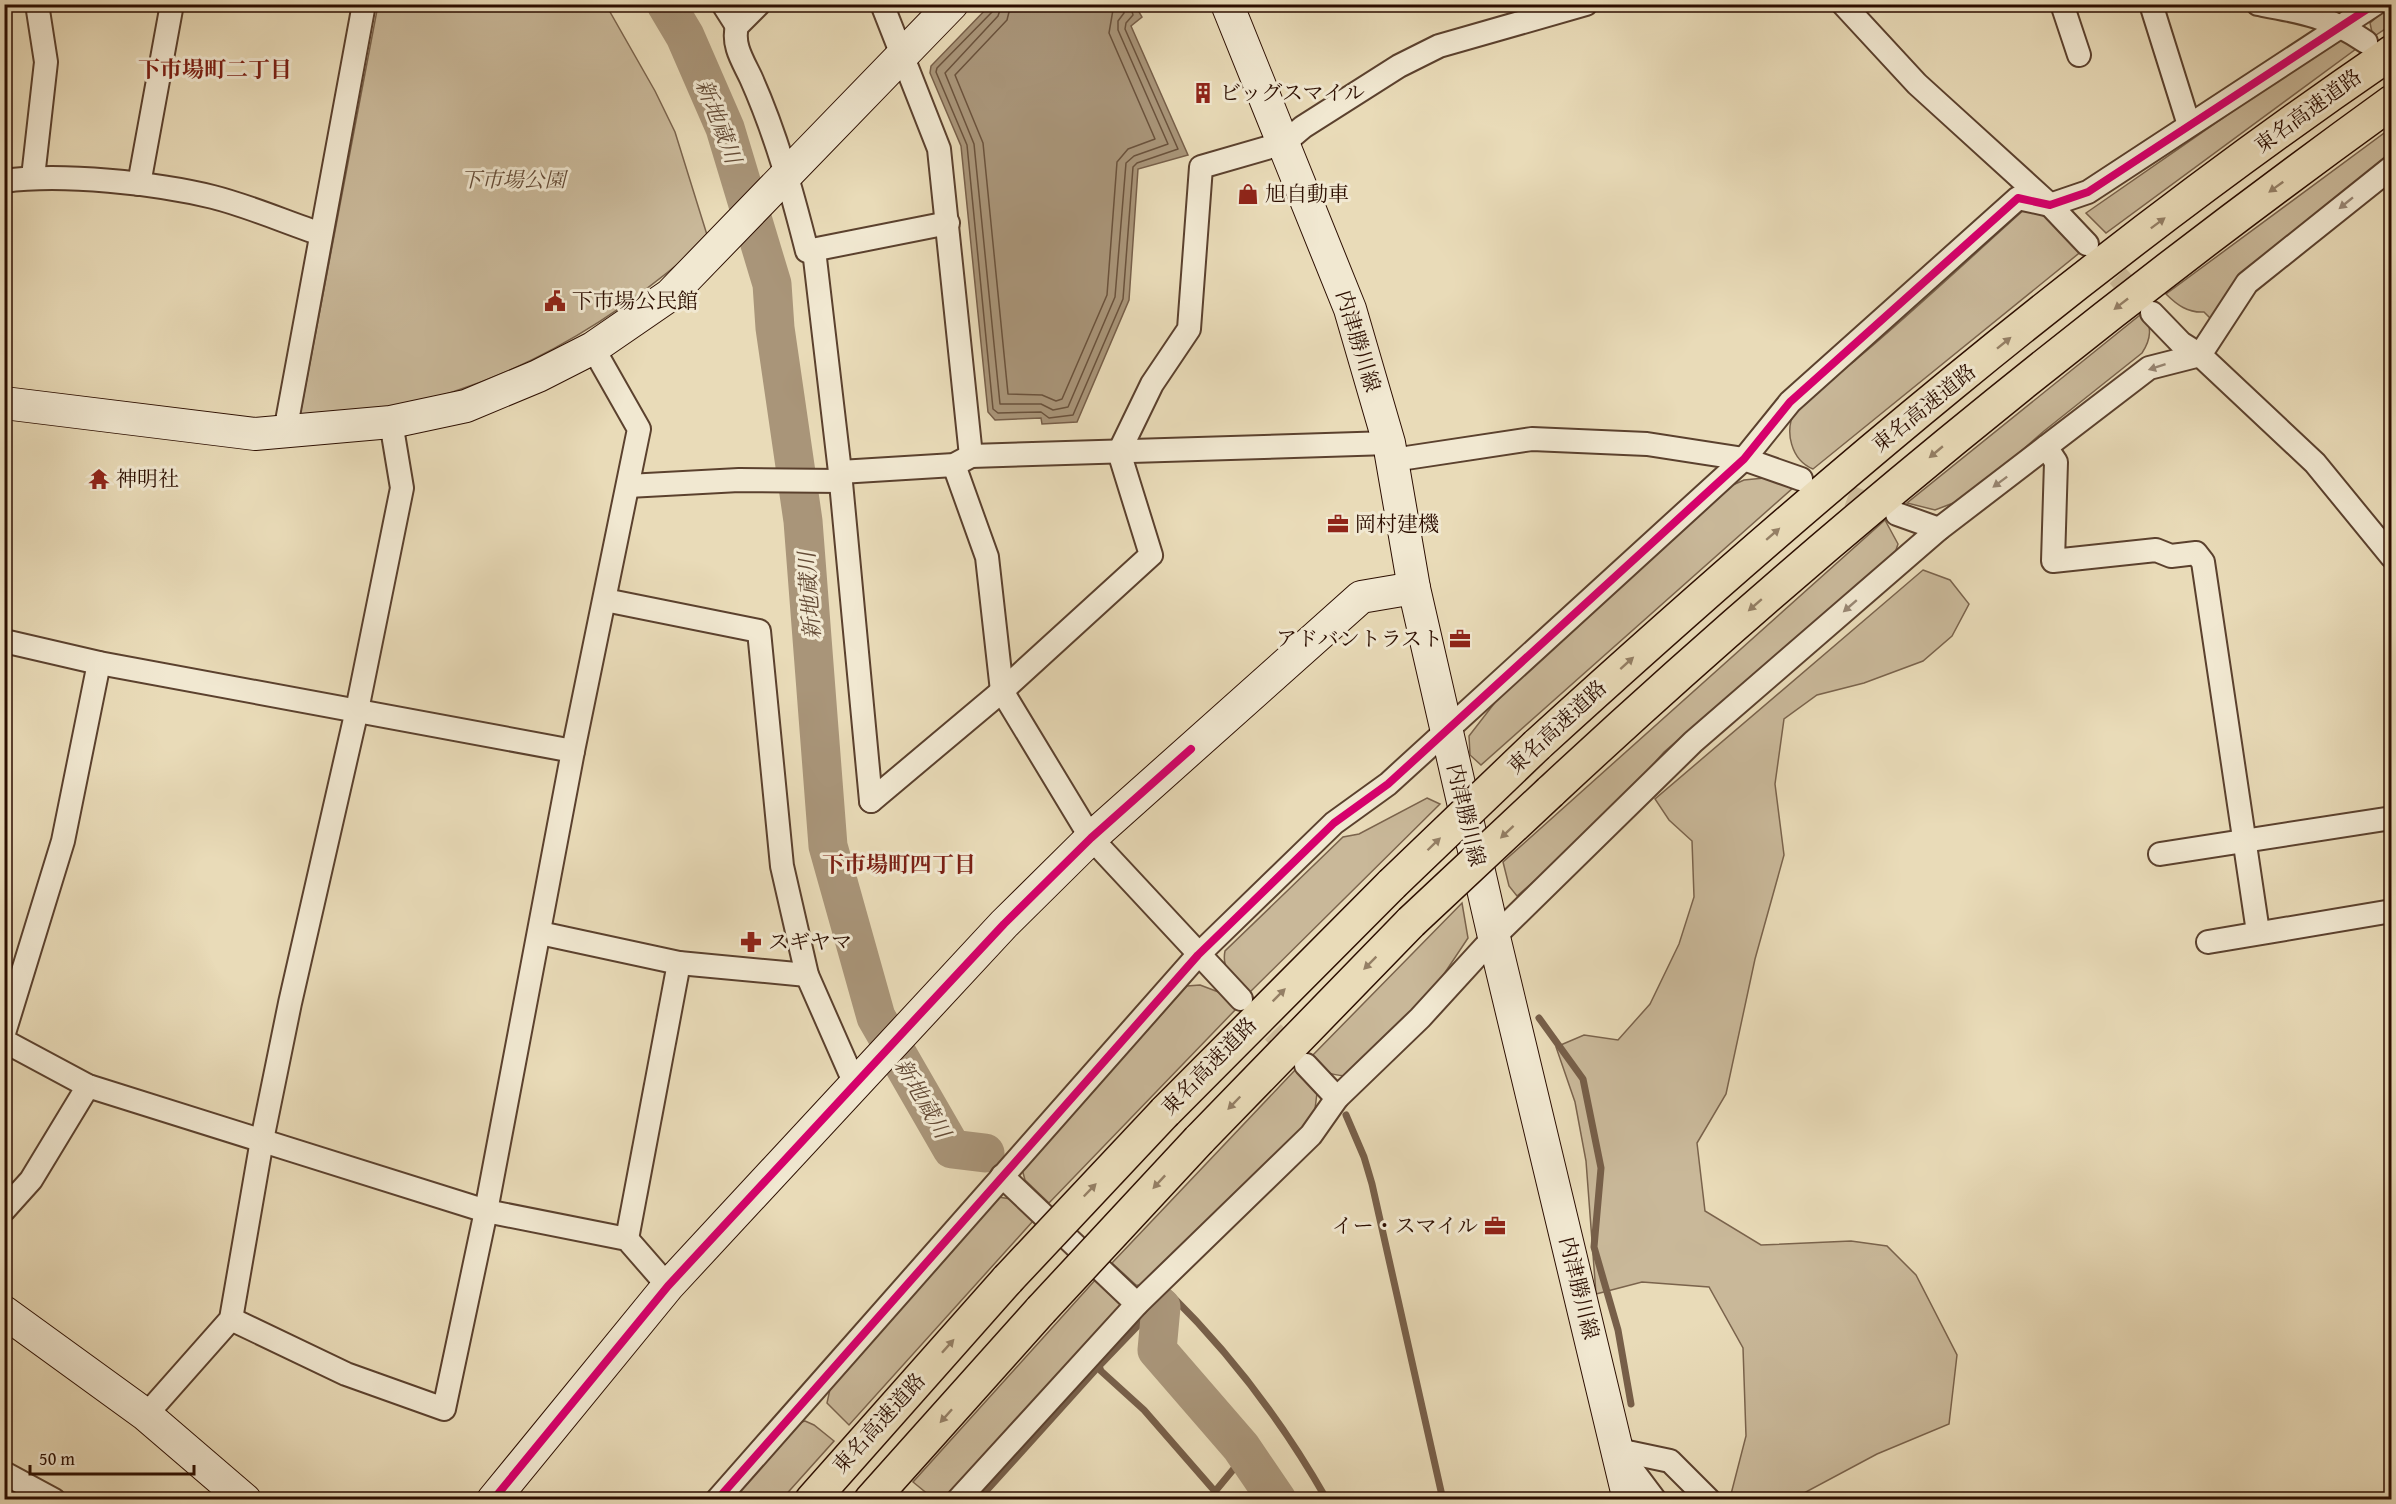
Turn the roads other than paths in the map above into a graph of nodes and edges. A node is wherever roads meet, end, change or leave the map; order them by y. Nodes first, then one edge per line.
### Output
1 (37, 4) edge
2 (172, 4) edge
3 (364, 4) edge
4 (723, 4) edge
5 (759, 4) edge
6 (882, 4) edge
7 (952, 4) edge
8 (1227, 4) edge
9 (1586, 4) edge
10 (2062, 4) edge
11 (2151, 4) edge
12 (2258, 4) edge
13 (2375, 4) edge
14 (1853, 8) edge
15 (2342, 25) junction
16 (737, 26) junction
17 (2379, 47) edge
18 (901, 55) junction
19 (2079, 55) dead end
20 (2391, 102) edge
21 (2189, 125) junction
22 (1284, 143) junction
23 (2391, 166) edge
24 (33, 177) junction
25 (785, 179) junction
26 (4, 181) edge
27 (139, 184) junction
28 (2050, 205) junction
29 (948, 223) junction
30 (321, 234) junction
31 (2087, 244) tunnel mouth
32 (814, 249) junction
33 (2152, 313) tunnel mouth
34 (593, 348) junction
35 (2200, 355) junction
36 (4, 403) edge
37 (391, 422) junction
38 (285, 432) junction
39 (2046, 447) junction
40 (1119, 452) junction
41 (1391, 452) junction
42 (1744, 459) junction
43 (963, 460) junction
44 (841, 476) junction
45 (1801, 479) tunnel mouth
46 (628, 486) junction
47 (1897, 514) tunnel mouth
48 (1939, 529) junction
49 (2391, 558) edge
50 (1414, 588) junction
51 (605, 600) junction
52 (4, 641) edge
53 (99, 663) junction
54 (1002, 691) junction
55 (357, 710) junction
56 (1447, 731) junction
57 (573, 751) junction
58 (2391, 818) edge
59 (1091, 838) junction
60 (2244, 840) junction
61 (2160, 854) dead end
62 (2391, 911) edge
63 (2258, 932) junction
64 (540, 933) junction
65 (1494, 937) junction
66 (2208, 942) dead end
67 (1198, 955) junction
68 (679, 963) junction
69 (807, 975) junction
70 (1240, 999) tunnel mouth
71 (4, 1033) edge
72 (4, 1041) edge
73 (1306, 1065) tunnel mouth
74 (860, 1079) junction
75 (88, 1086) junction
76 (1337, 1098) junction
77 (262, 1140) junction
78 (1002, 1176) junction
79 (4, 1210) edge
80 (486, 1211) junction
81 (627, 1239) junction
82 (668, 1286) junction
83 (1137, 1304) junction
84 (4, 1312) edge
85 (231, 1319) junction
86 (146, 1415) junction
87 (1618, 1450) junction
88 (4, 1473) edge
89 (49, 1498) edge
90 (245, 1500) edge
91 (493, 1500) edge
92 (717, 1500) edge
93 (812, 1500) edge
94 (871, 1500) edge
95 (958, 1500) edge
96 (1629, 1500) edge
97 (1654, 1500) edge
98 (1709, 1500) edge

1 - 24 street
2 - 27 street
3 - 30 street
4 - 16 street
5 - 16 street
6 - 18 street
7 - 18 street
8 - 22 street, 内津勝川線
9 - 22 street
10 - 19 street
11 - 21 street
12 - 15 street
13 - 15 street
14 - 28 street
15 - 17 street
15 - 21 street
16 - 25 street
93 -> 17 highway, 東名高速道路, bridge
18 - 25 street
18 - 29 street
20 -> 94 highway, 東名高速道路, bridge
21 - 28 street
22 - 40 street
22 - 41 street, 内津勝川線
23 -> 35 street
24 - 26 street
24 - 27 street
25 - 32 street
25 - 34 street
27 - 30 street
28 - 31 street
28 - 42 street
29 - 32 street
29 - 43 street
30 - 38 street
32 - 44 street
33 - 35 street
34 - 37 street
34 - 46 street
35 -> 39 street
35 - 49 street
36 - 38 street
37 - 38 street
37 - 55 street
39 -> 48 street
39 - 60 street
40 - 41 street
40 - 43 street
40 - 54 street
41 - 42 street
41 - 50 street, 内津勝川線
42 - 45 street
42 - 56 street
43 - 44 street
43 - 54 street
44 - 46 street
44 - 54 street
46 - 51 street
47 - 48 street
48 -> 65 street
50 - 56 street, 内津勝川線
50 - 59 street
51 - 57 street
51 - 69 street
52 - 53 street
53 - 55 street
53 - 71 street
54 - 59 street
55 - 57 street
55 - 77 street
56 - 65 street, 内津勝川線
56 - 67 street
57 - 64 street
58 - 60 street
59 - 67 street
59 - 74 street
60 - 61 street
60 - 63 street
62 - 63 street
63 - 66 street
64 - 68 street
64 - 80 street
65 - 76 street
65 - 87 street, 内津勝川線
67 - 70 street
67 - 78 street
68 - 69 street
68 - 81 street
69 - 74 street
72 - 75 street
73 - 76 street
74 - 82 street
75 - 77 street
75 - 79 street
76 - 83 street
77 - 80 street
77 - 85 street
78 - 83 street
78 - 92 street
80 - 81 street
80 - 85 street
81 - 82 street
82 - 91 street
83 - 95 street
84 - 86 street
85 - 86 street
86 - 90 street
87 - 96 street, 内津勝川線
87 - 97 street
87 - 98 street
88 - 89 street

